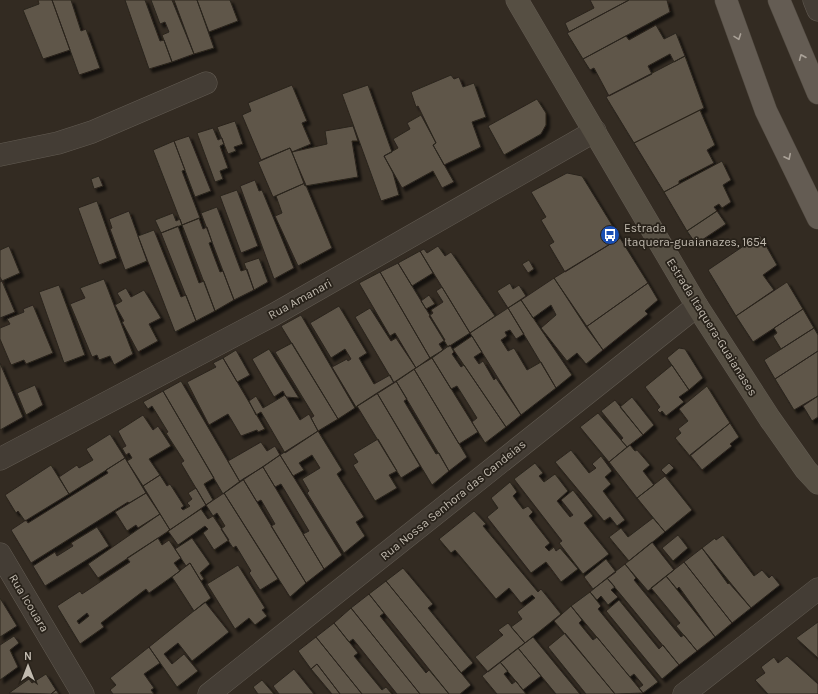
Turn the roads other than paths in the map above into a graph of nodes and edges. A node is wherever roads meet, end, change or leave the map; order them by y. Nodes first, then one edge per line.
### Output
1 (517, 0) edge
2 (726, 0) edge
3 (779, 0) edge
4 (814, 0) edge
5 (818, 10) edge
6 (206, 83) dead end
7 (818, 92) edge
8 (595, 130) junction
9 (0, 155) edge
10 (818, 218) edge
11 (697, 306) junction
12 (0, 459) edge
13 (818, 483) edge
14 (0, 554) edge
15 (818, 589) edge
16 (83, 694) edge
17 (209, 694) edge
18 (684, 694) edge

1 - 8 main road, Estrada Itaquera-Guaianases
2 -> 10 main road
7 -> 3 main road
4 - 5 street
6 - 9 street
8 - 11 main road, Estrada Itaquera-Guaianases
8 - 12 street, Rua Amanari
11 - 13 main road, Estrada Itaquera-Guaianases
11 - 17 street, Rua Nossa Senhora das Candeias
14 - 16 street, Rua Icouara
15 - 18 street

